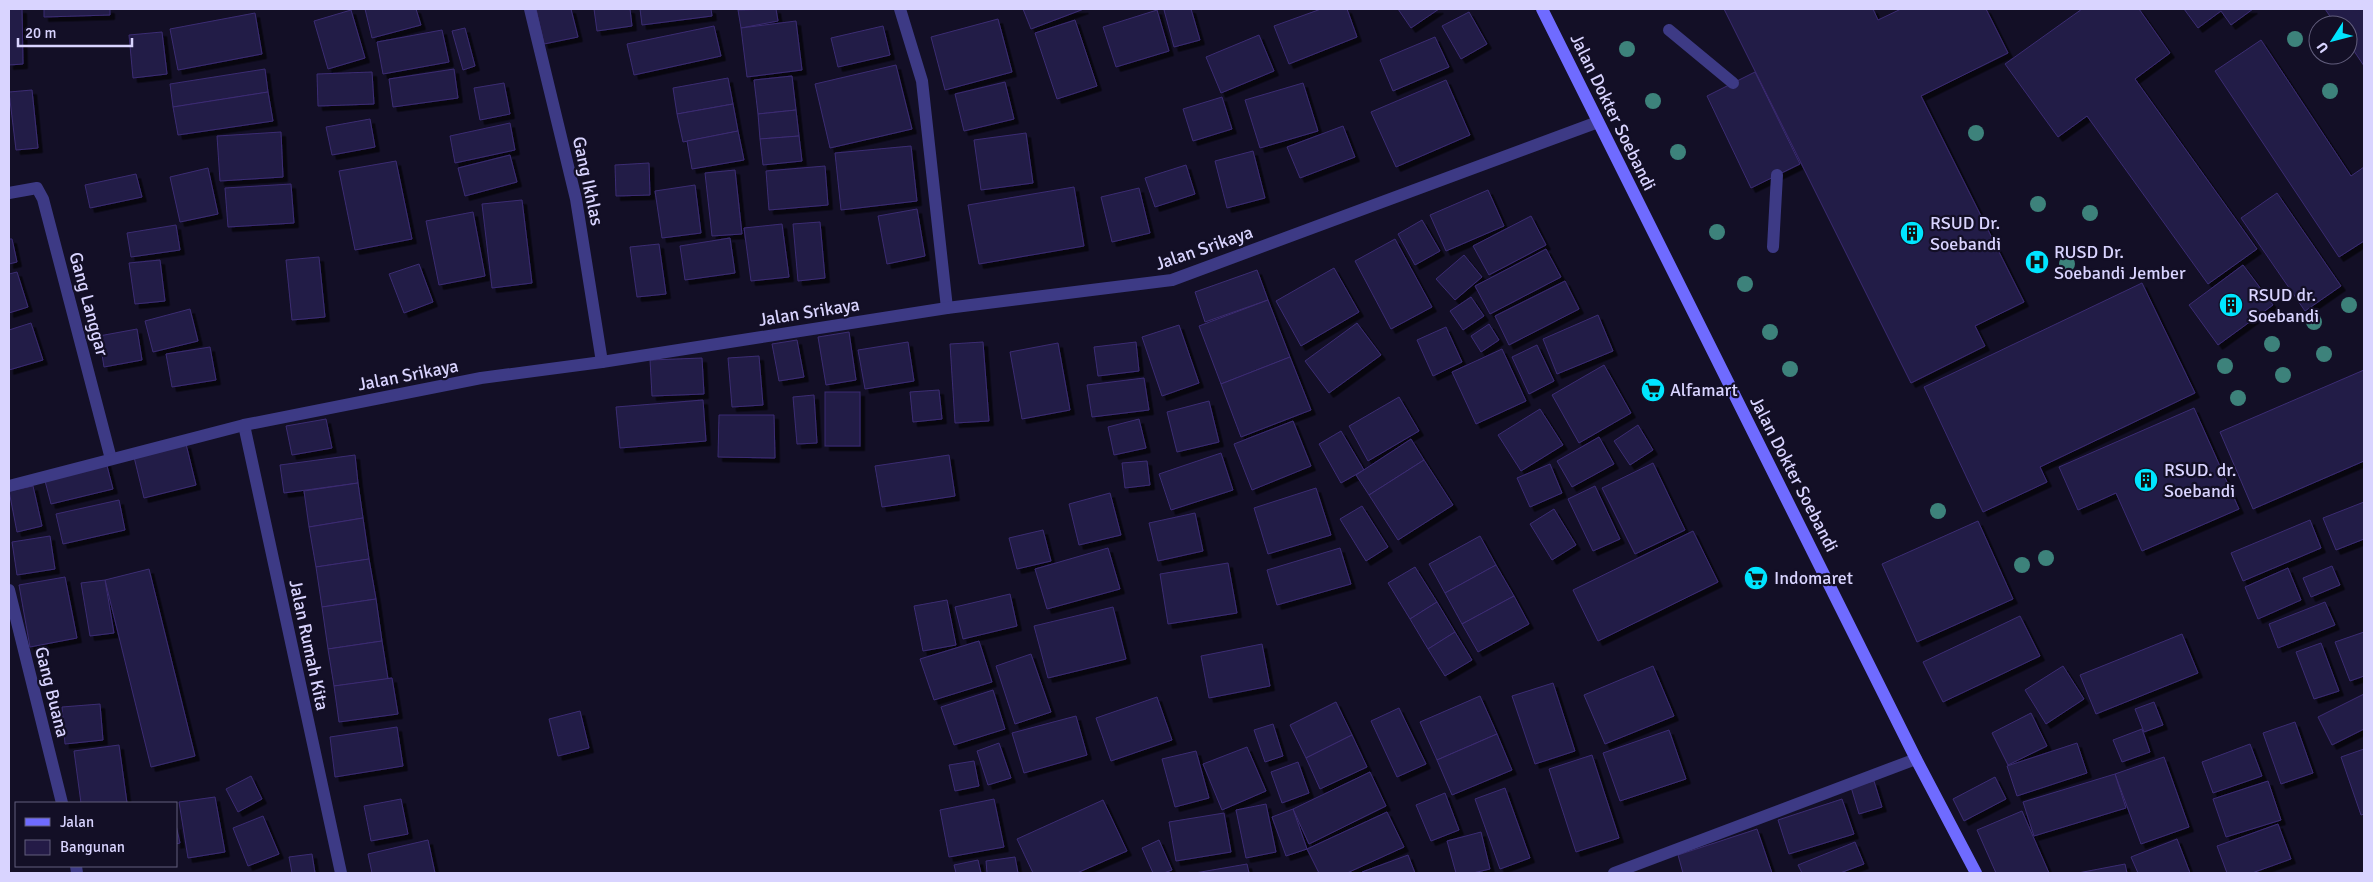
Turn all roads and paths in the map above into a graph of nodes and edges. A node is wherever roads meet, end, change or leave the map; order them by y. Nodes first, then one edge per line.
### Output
1 (530, 9) edge
2 (900, 9) edge
3 (1542, 9) edge
4 (1669, 30) dead end
5 (1733, 83) dead end
6 (1598, 122) junction
7 (1777, 174) dead end
8 (9, 193) edge
9 (1773, 247) dead end
10 (947, 308) junction
11 (602, 362) junction
12 (244, 425) junction
13 (111, 459) junction
14 (9, 486) edge
15 (9, 590) edge
16 (1916, 759) junction
17 (62, 802) edge
18 (341, 873) edge
19 (1614, 873) edge
20 (1976, 873) edge

1 - 11 street, Gang Ikhlas
2 - 10 street
3 - 6 main road, Jalan Dokter Soebandi
4 - 5 street
6 - 10 street, Jalan Srikaya
6 - 16 main road, Jalan Dokter Soebandi
7 - 9 street
8 - 13 street, Gang Langgar
10 - 11 street, Jalan Srikaya
11 - 12 street, Jalan Srikaya
12 - 13 street, Jalan Srikaya
12 - 18 street, Jalan Rumah Kita
13 - 14 street, Jalan Srikaya
15 - 17 street, Gang Buana
16 - 19 street
16 - 20 main road, Jalan Dokter Soebandi

